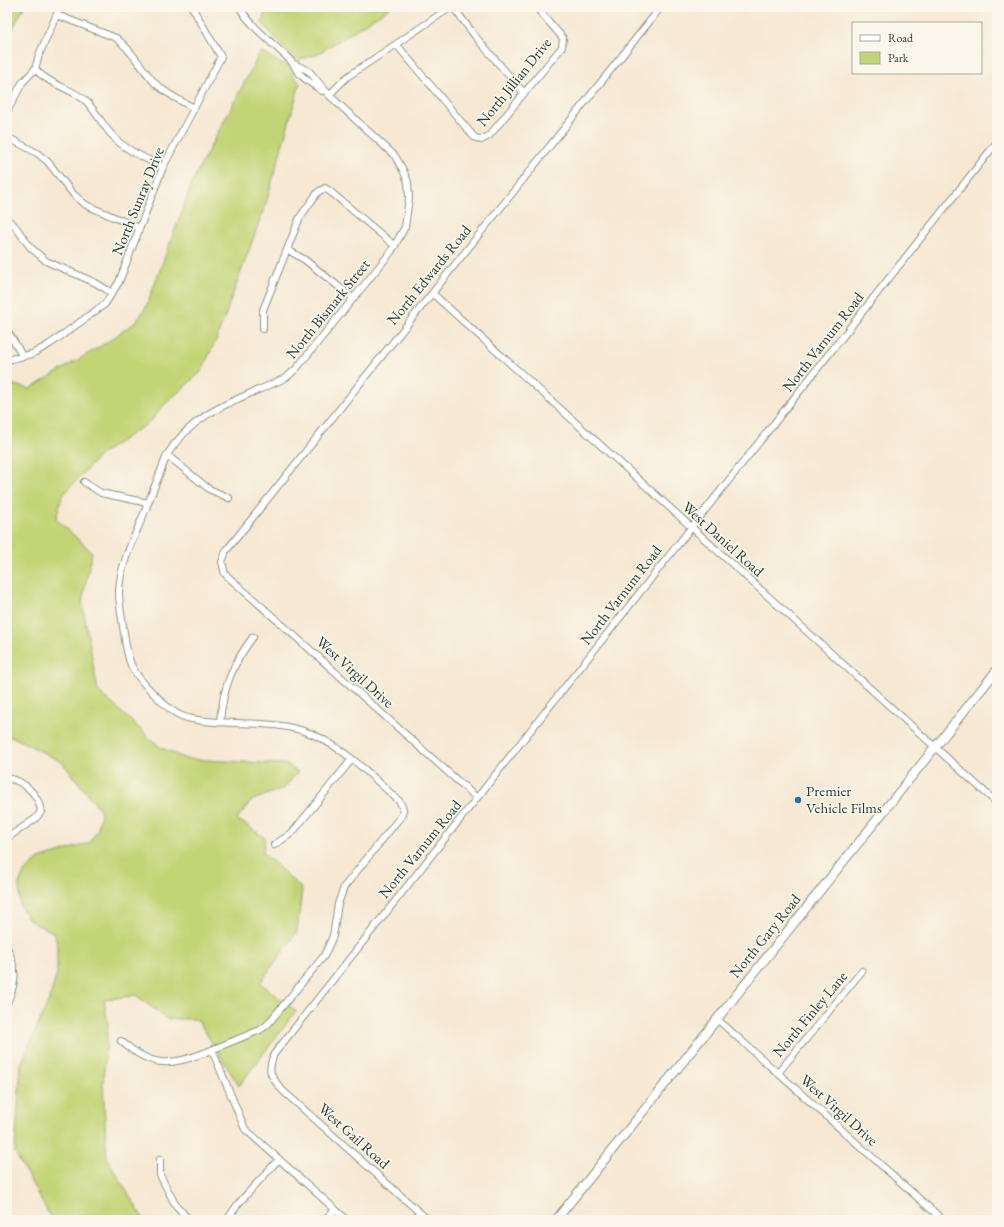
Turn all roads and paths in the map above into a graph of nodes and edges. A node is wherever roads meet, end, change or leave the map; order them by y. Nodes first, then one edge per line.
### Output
1 (60, 7) edge
2 (192, 7) edge
3 (240, 7) edge
4 (452, 7) edge
5 (536, 7) edge
6 (661, 7) edge
7 (57, 15) junction
8 (396, 44) junction
9 (292, 63) junction
10 (35, 69) junction
11 (309, 71) junction
12 (303, 77) junction
13 (524, 92) junction
14 (329, 95) junction
15 (194, 108) junction
16 (7, 112) edge
17 (7, 137) edge
18 (997, 142) edge
19 (163, 167) junction
20 (7, 219) edge
21 (139, 228) junction
22 (395, 246) junction
23 (288, 250) junction
24 (112, 293) junction
25 (432, 293) junction
26 (353, 298) junction
27 (263, 329) dead end
28 (7, 330) edge
29 (23, 357) junction
30 (7, 360) edge
31 (167, 455) junction
32 (84, 482) dead end
33 (229, 498) dead end
34 (148, 503) junction
35 (691, 528) junction
36 (222, 562) joint
37 (253, 637) dead end
38 (997, 670) edge
39 (220, 721) junction
40 (934, 747) junction
41 (352, 759) junction
42 (7, 778) edge
43 (477, 798) junction
44 (997, 803) edge
45 (7, 838) edge
46 (274, 845) dead end
47 (7, 947) edge
48 (862, 971) dead end
49 (7, 1004) edge
50 (717, 1019) junction
51 (121, 1041) dead end
52 (212, 1050) junction
53 (269, 1066) joint
54 (778, 1073) junction
55 (160, 1159) dead end
56 (279, 1159) junction
57 (335, 1209) junction
58 (189, 1220) edge
59 (227, 1220) edge
60 (325, 1220) edge
61 (347, 1220) edge
62 (428, 1220) edge
63 (556, 1220) edge
64 (943, 1220) edge

1 - 7 street
2 - 15 street, North Sunray Drive
3 - 9 street
4 - 8 street
4 - 13 street
5 - 13 street, North Jillian Drive
6 - 25 street, North Edwards Road
7 - 10 street
7 - 15 street
8 - 13 street, North Jillian Drive
8 - 14 street
9 - 11 street
9 - 12 street
10 - 16 street
10 - 19 street
11 - 12 street
11 - 14 street
12 - 14 street
14 - 22 street, North Bismark Street
15 - 19 street, North Sunray Drive
17 - 21 street
18 - 35 street, North Varnum Road
19 - 21 street, North Sunray Drive
20 - 24 street
21 - 24 street, North Sunray Drive
22 - 23 street
22 - 26 street, North Bismark Street
23 - 26 street
23 - 27 street
24 - 29 street, North Sunray Drive
25 - 35 street, West Daniel Road
25 - 36 street, North Edwards Road
26 - 31 street, North Bismark Street
28 - 29 street
29 - 30 street, North Sunray Drive
31 - 33 street
31 - 34 street, North Bismark Street
32 - 34 street
34 - 39 street, North Bismark Street
35 - 40 street, West Daniel Road
35 - 43 street, North Varnum Road
36 - 43 street, West Virgil Drive
37 - 39 street
38 - 40 street, North Gary Road
39 - 41 street, North Bismark Street
40 - 44 street, West Daniel Road
40 - 50 street, North Gary Road
41 - 46 street
41 - 52 street, North Bismark Street
42 - 45 street
43 - 53 street, North Varnum Road
47 - 49 street
48 - 54 street, North Finley Lane
50 - 54 street, West Virgil Drive
50 - 63 street, North Gary Road
51 - 52 street
52 - 56 street
53 - 62 street, West Gail Road
54 - 64 street, West Virgil Drive
55 - 58 street
56 - 57 street
56 - 59 street
57 - 60 street
57 - 61 street

